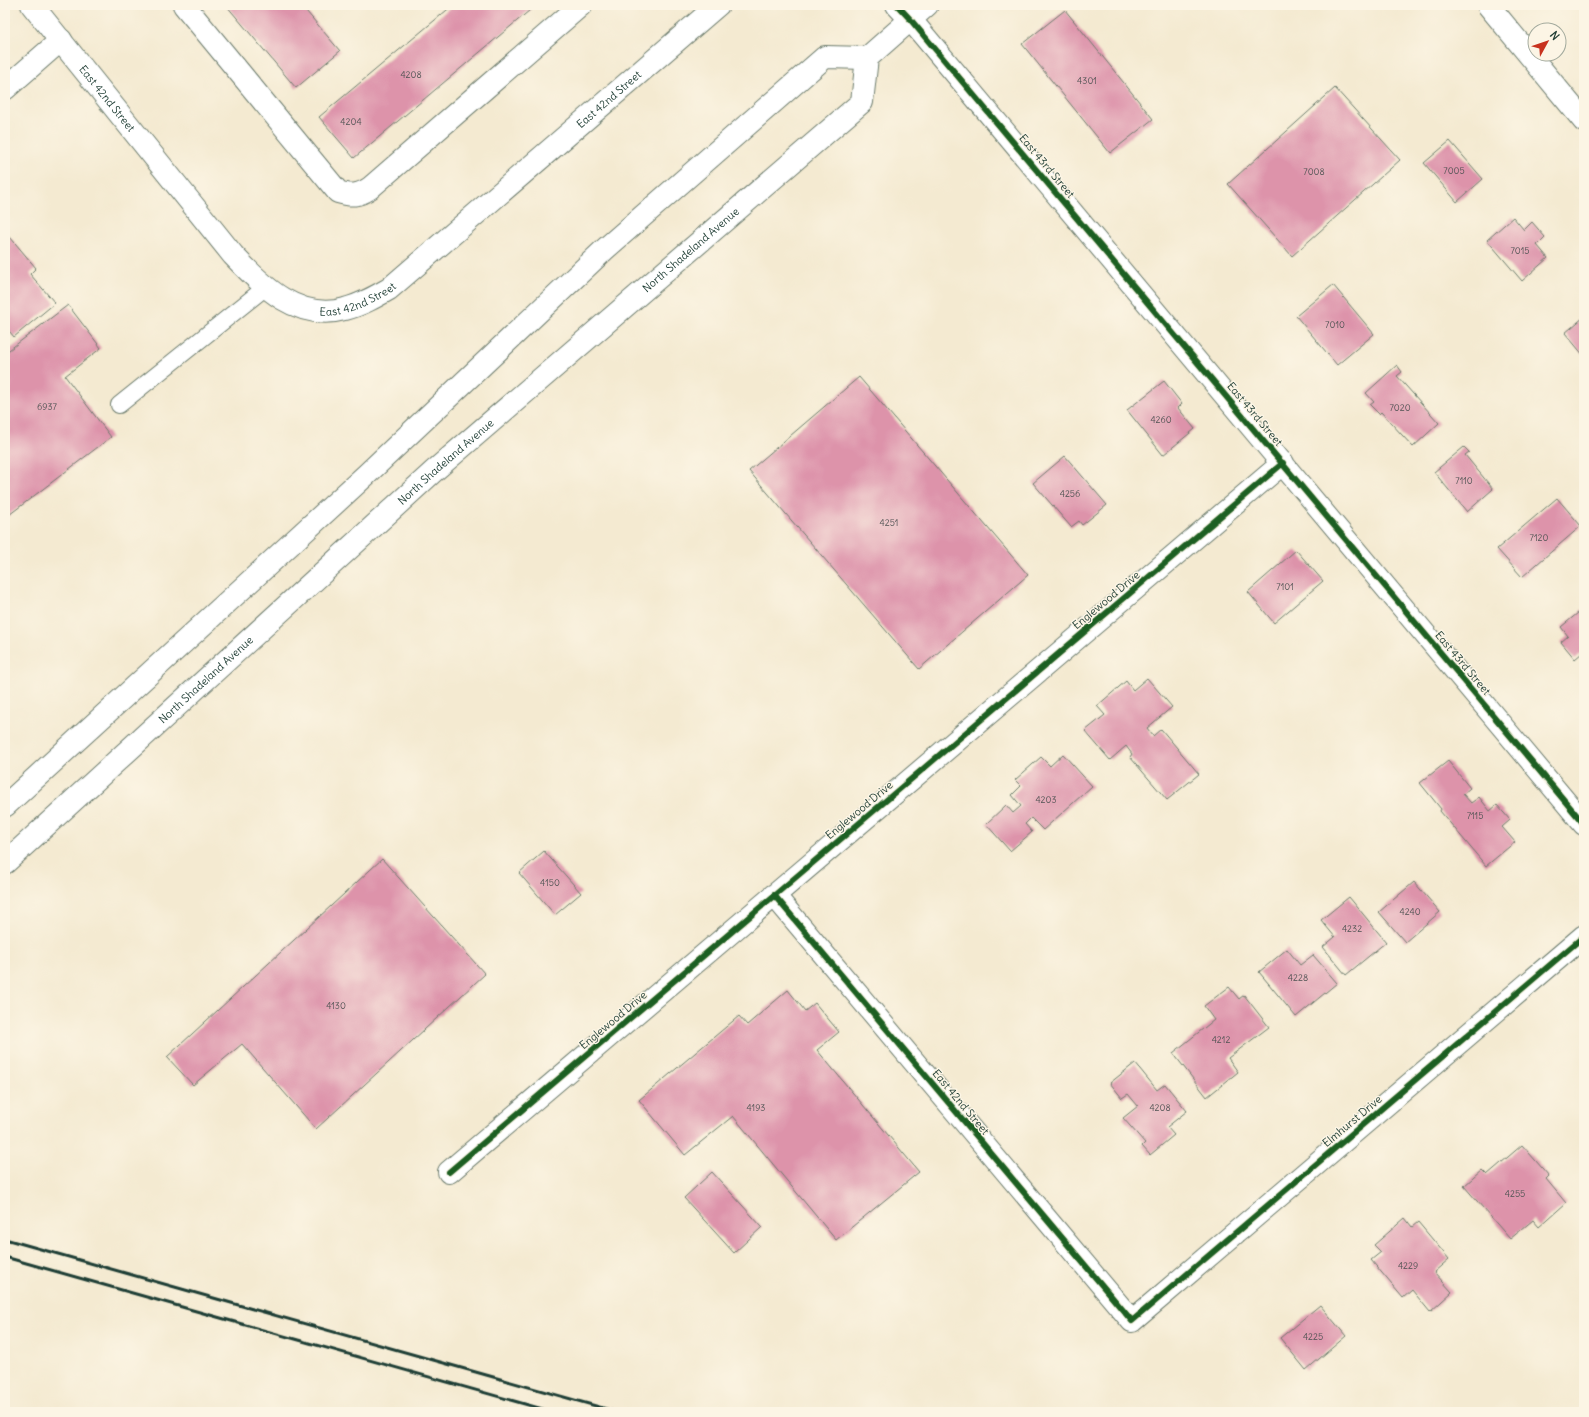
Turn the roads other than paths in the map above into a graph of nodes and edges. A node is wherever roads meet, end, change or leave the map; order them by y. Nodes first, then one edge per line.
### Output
1 (32, 5) edge
2 (184, 5) edge
3 (581, 5) edge
4 (718, 5) edge
5 (927, 5) edge
6 (1488, 5) edge
7 (903, 12) edge
8 (62, 40) junction
9 (867, 58) junction
10 (5, 88) edge
11 (1584, 121) edge
12 (266, 287) junction
13 (119, 405) dead end
14 (1283, 463) junction
15 (5, 806) edge
16 (1584, 824) edge
17 (5, 863) edge
18 (774, 895) junction
19 (1584, 936) edge
20 (449, 1172) dead end
21 (1132, 1320) joint

1 - 8 street, East 42nd Street
2 - 3 street
4 - 12 street, East 42nd Street
5 - 7 street
6 - 11 street
7 - 9 street
7 - 14 street, East 43rd Street
8 - 10 street
8 - 12 street, East 42nd Street
9 - 15 street
9 - 17 street, North Shadeland Avenue
12 - 13 lane
14 - 16 street, East 43rd Street
14 - 18 street, Englewood Drive
18 - 20 street, Englewood Drive
18 - 21 street, East 42nd Street
19 - 21 street, Elmhurst Drive

